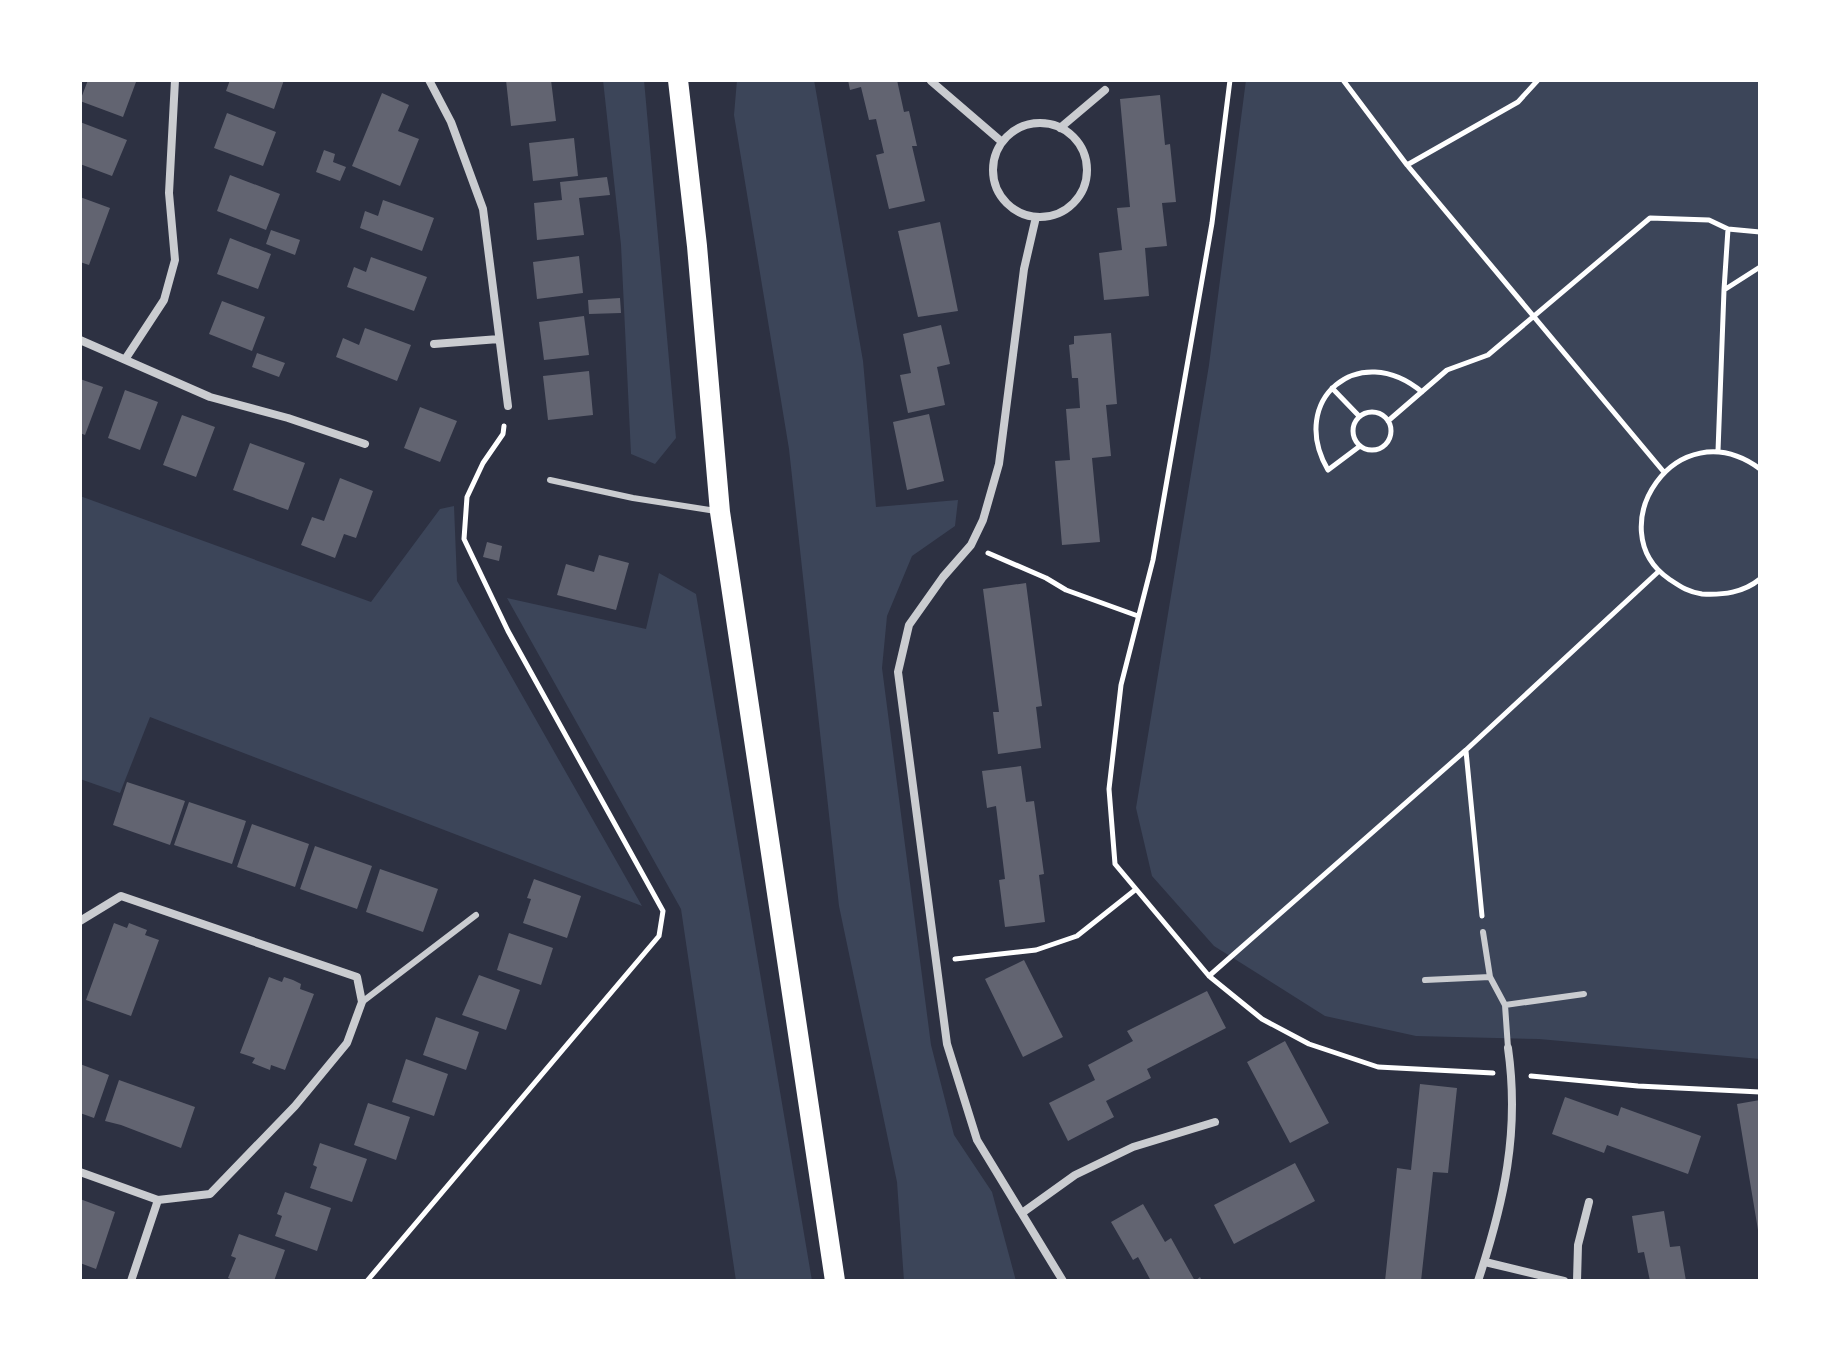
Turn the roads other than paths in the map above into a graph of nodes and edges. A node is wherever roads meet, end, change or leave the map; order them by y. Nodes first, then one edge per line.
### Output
1 (175, 80) edge
2 (429, 80) edge
3 (678, 80) edge
4 (931, 81) edge
5 (1105, 90) dead end
6 (1060, 128) junction
7 (1002, 142) junction
8 (1036, 217) junction
9 (499, 339) junction
10 (80, 340) edge
11 (434, 344) dead end
12 (126, 358) junction
13 (508, 406) road end
14 (365, 444) dead end
15 (550, 480) dead end
16 (720, 512) junction
17 (476, 915) dead end
18 (80, 921) edge
19 (1483, 932) road end
20 (1490, 977) junction
21 (1425, 980) dead end
22 (1584, 994) dead end
23 (362, 1002) junction
24 (1505, 1005) junction
25 (1508, 1048) joint
26 (1215, 1122) dead end
27 (80, 1172) edge
28 (158, 1200) junction
29 (1589, 1202) dead end
30 (1022, 1213) junction
31 (1485, 1262) junction
32 (131, 1281) edge
33 (835, 1281) edge
34 (1063, 1281) edge
35 (1478, 1281) edge
36 (1564, 1281) edge
37 (1577, 1281) edge

1 - 12 street
2 - 9 street
3 - 16 main road
4 - 7 street
5 - 6 street
6 - 7 street
6 - 8 street
7 - 8 street
8 - 30 street
9 - 11 street
9 - 13 street
10 - 12 street
12 - 14 street
15 - 16 lane
16 - 33 main road
17 - 23 lane
18 - 23 street
19 - 20 lane
20 - 21 lane
20 - 24 lane
22 - 24 lane
23 - 28 street
24 - 25 lane
25 - 31 street
26 - 30 street
27 - 28 street
28 - 32 street
29 - 37 street
30 - 34 street
31 - 35 street
31 - 36 street

